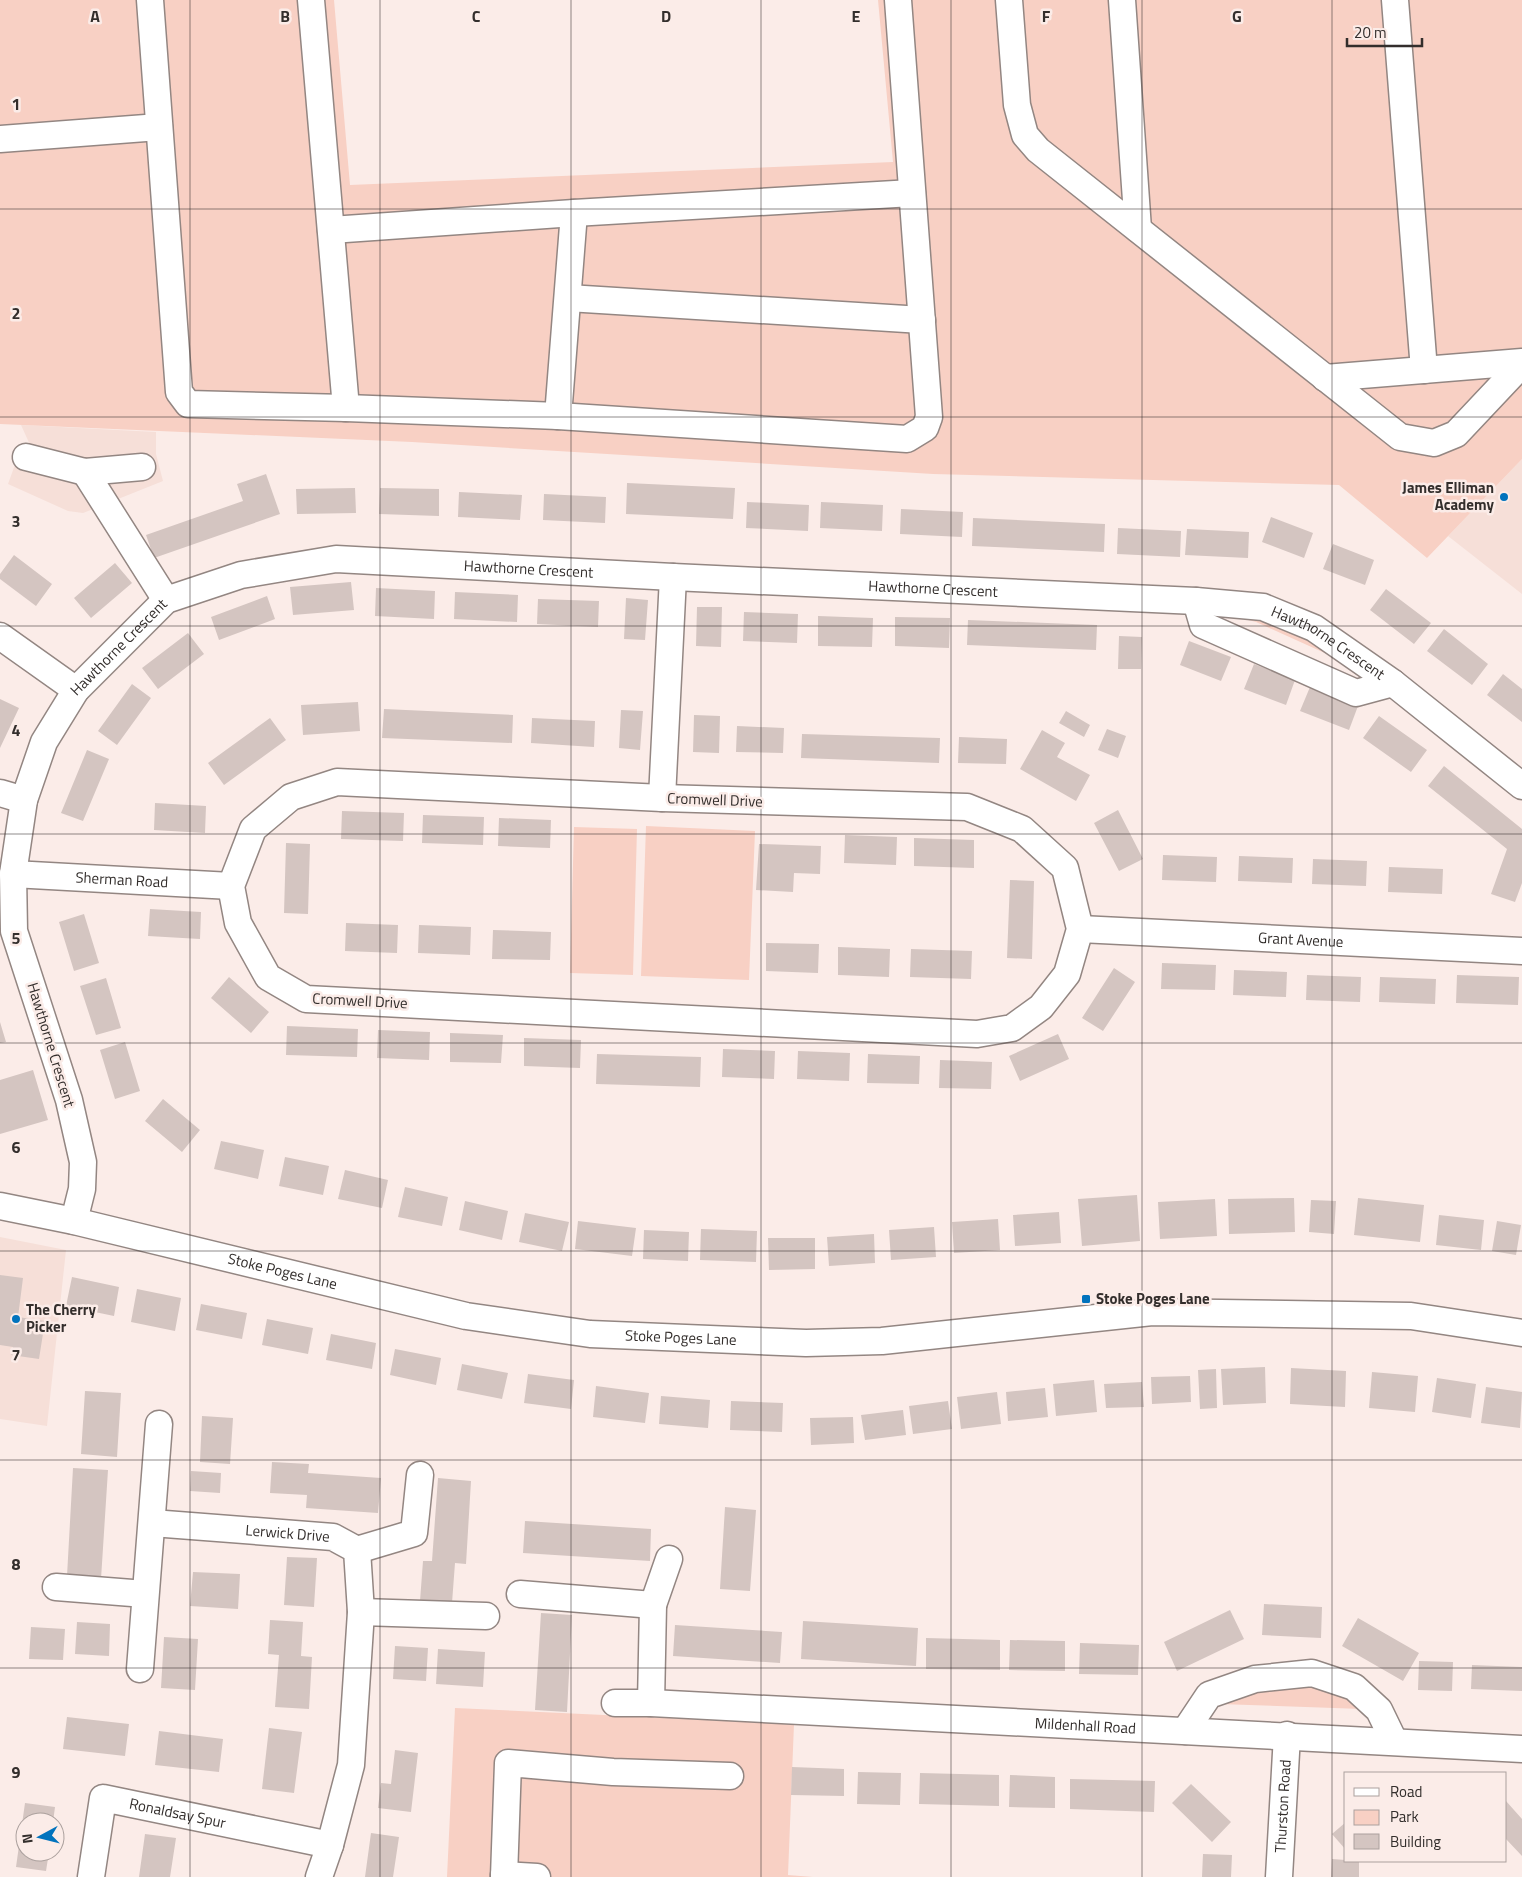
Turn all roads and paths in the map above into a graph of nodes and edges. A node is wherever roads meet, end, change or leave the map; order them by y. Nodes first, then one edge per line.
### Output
1 (150, 0) edge
2 (312, 0) edge
3 (898, 0) edge
4 (1009, 0) edge
5 (1122, 0) edge
6 (1395, 0) edge
7 (159, 127) junction
8 (0, 139) edge
9 (912, 193) junction
10 (574, 213) junction
11 (1138, 229) junction
12 (332, 230) junction
13 (568, 298) junction
14 (922, 320) junction
15 (1522, 363) edge
16 (1424, 370) junction
17 (1325, 378) junction
18 (346, 408) junction
19 (558, 416) junction
20 (26, 457) dead end
21 (142, 467) dead end
22 (85, 472) junction
23 (673, 577) junction
24 (166, 600) junction
25 (1196, 601) junction
26 (0, 636) edge
27 (1393, 683) junction
28 (76, 690) junction
29 (1522, 786) edge
30 (12, 796) edge
31 (662, 798) junction
32 (13, 874) junction
33 (231, 886) junction
34 (1080, 929) junction
35 (1522, 951) edge
36 (0, 1206) edge
37 (74, 1222) junction
38 (1522, 1333) edge
39 (159, 1424) dead end
40 (420, 1475) dead end
41 (152, 1523) junction
42 (358, 1550) junction
43 (669, 1559) dead end
44 (56, 1587) dead end
45 (145, 1594) junction
46 (520, 1594) dead end
47 (653, 1605) junction
48 (361, 1612) junction
49 (486, 1616) dead end
50 (140, 1669) dead end
51 (650, 1703) junction
52 (615, 1704) dead end
53 (1185, 1731) junction
54 (1288, 1735) junction
55 (1394, 1741) junction
56 (1522, 1749) edge
57 (730, 1776) dead end
58 (330, 1845) junction
59 (504, 1876) edge
60 (91, 1877) edge
61 (319, 1877) edge
62 (537, 1877) edge
63 (1279, 1877) edge

1 - 7 street
2 - 12 street
3 - 9 street
4 - 11 street
5 - 11 street
6 - 16 street
7 - 8 street
7 - 18 street
9 - 10 street
9 - 14 street
10 - 12 street
10 - 13 street
11 - 17 street
12 - 18 street
13 - 14 street
13 - 19 street
14 - 19 street
15 - 16 street
15 - 17 street
16 - 17 street
18 - 19 street
20 - 22 street
21 - 22 street
22 - 24 street
23 - 24 street, Hawthorne Crescent
23 - 25 street, Hawthorne Crescent
23 - 31 street
24 - 28 street, Hawthorne Crescent
25 - 27 street, Hawthorne Crescent
25 - 27 street
26 - 28 street
27 - 29 street, Hawthorne Crescent
28 - 30 street, Hawthorne Crescent
30 - 32 street, Hawthorne Crescent
31 - 33 street, Cromwell Drive
31 - 34 street, Cromwell Drive
32 - 33 street, Sherman Road
32 - 37 street, Hawthorne Crescent
33 - 34 street, Cromwell Drive
34 - 35 street, Grant Avenue
36 - 37 street, Stoke Poges Lane
37 - 38 street, Stoke Poges Lane
39 - 41 street
40 - 42 street
41 - 42 street, Lerwick Drive
41 - 45 street
42 - 48 street
43 - 47 street
44 - 45 street
45 - 50 street
46 - 47 street
47 - 51 street
48 - 49 street
48 - 58 street
51 - 52 street, Mildenhall Road
51 - 53 street, Mildenhall Road
53 - 54 street, Mildenhall Road
53 - 55 street
54 - 55 street, Mildenhall Road
54 - 63 street, Thurston Road
55 - 56 street, Mildenhall Road
57 - 59 street
58 - 60 street, Ronaldsay Spur
58 - 61 street
59 - 62 street

